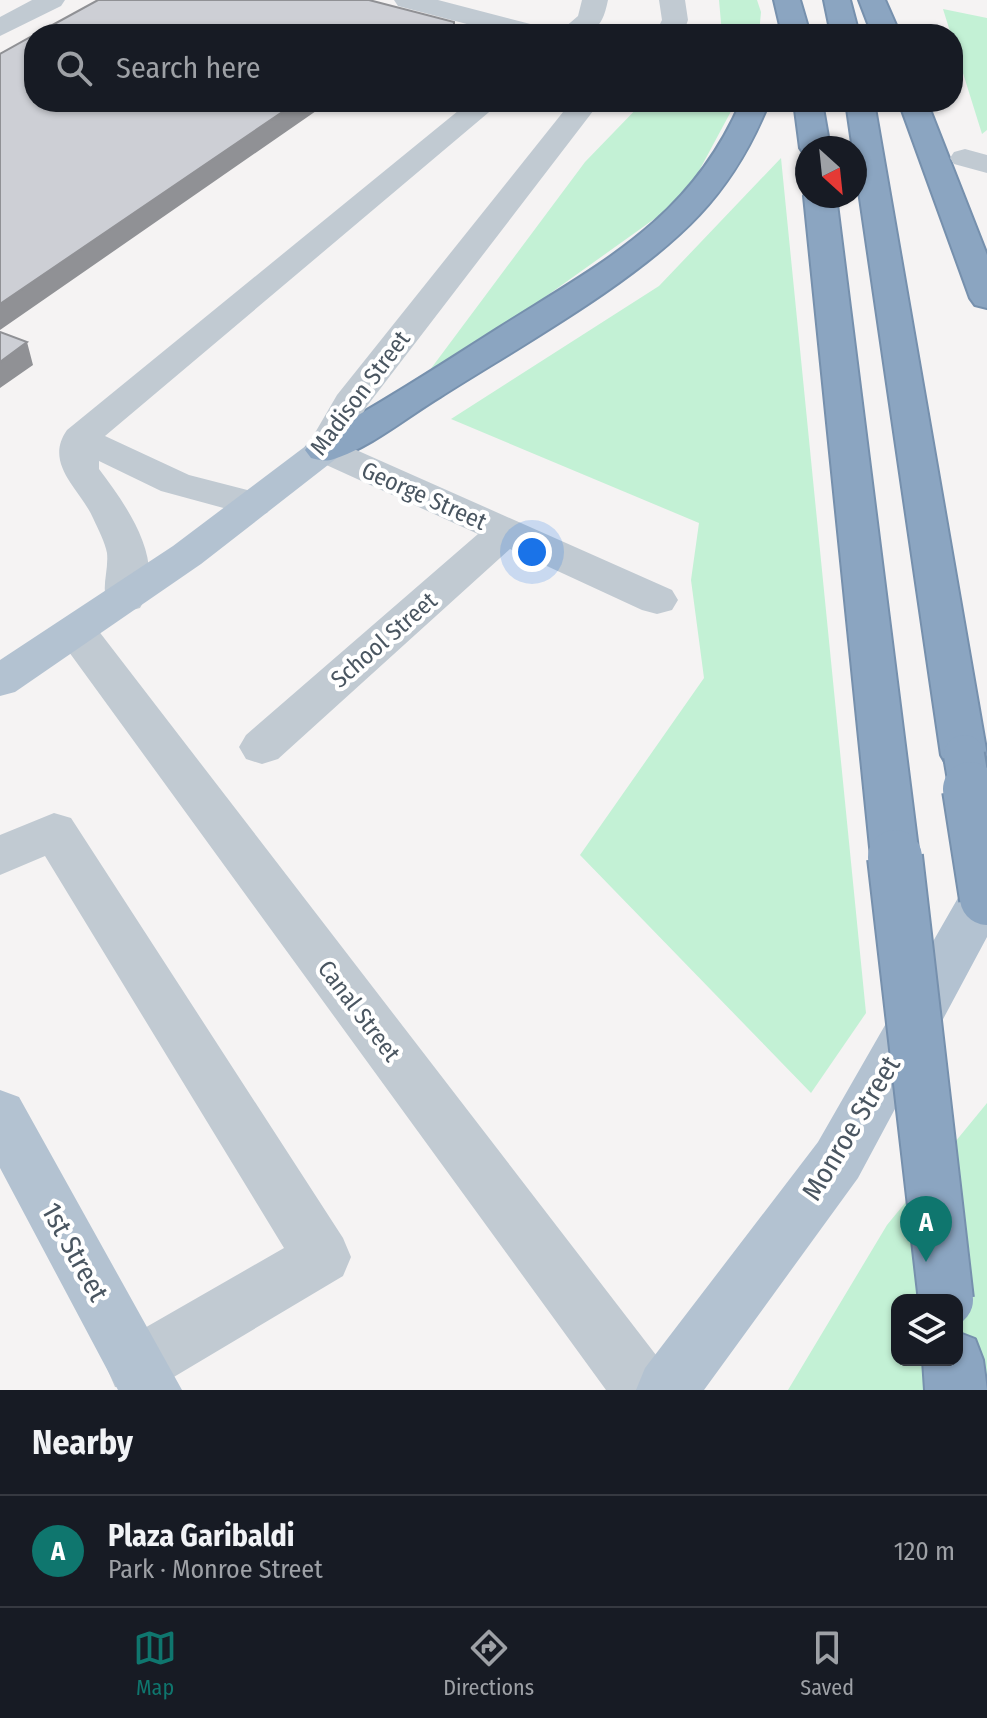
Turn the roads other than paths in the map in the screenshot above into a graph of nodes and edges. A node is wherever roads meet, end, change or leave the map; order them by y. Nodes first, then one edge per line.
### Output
1 (52, 0) edge
2 (407, 0) edge
3 (595, 0) edge
4 (672, 0) edge
5 (768, 0) edge
6 (787, 0) edge
7 (837, 0) edge
8 (872, 0) edge
9 (498, 24) edge
10 (584, 24) edge
11 (673, 24) edge
12 (768, 24) edge
13 (793, 24) edge
14 (843, 24) edge
15 (882, 24) edge
16 (0, 28) edge
17 (475, 112) edge
18 (578, 112) edge
19 (750, 112) edge
20 (810, 112) edge
21 (862, 112) edge
22 (917, 112) edge
23 (813, 136) edge
24 (821, 208) edge
25 (987, 298) edge
26 (80, 438) junction
27 (324, 450) junction
28 (253, 504) junction
29 (505, 532) junction
30 (125, 598) junction
31 (657, 600) dead end
32 (76, 631) junction
33 (0, 681) edge
34 (262, 747) dead end
35 (0, 856) edge
36 (987, 891) edge
37 (987, 898) edge
38 (0, 1114) edge
39 (945, 1294) edge
40 (954, 1366) edge
41 (144, 1378) edge
42 (644, 1390) edge
43 (667, 1390) edge
44 (956, 1390) edge

1 - 16 street
2 - 9 street
3 - 10 street
4 - 11 street
5 - 12 highway
6 - 13 highway
7 - 14 highway
8 - 15 highway
17 - 26 street
18 - 27 street, Madison Street
19 - 27 highway
20 - 23 highway
21 - 37 highway, bridge
22 - 25 highway
24 - 39 highway, bridge
26 - 28 street
26 - 30 street
27 - 28 main road, Madison Street
27 - 29 street, George Street
28 - 30 main road, Madison Street
29 - 31 street, George Street
29 - 34 street, School Street
30 - 32 main road, Madison Street
32 - 33 main road, Madison Street
32 - 42 street, Canal Street
35 - 41 street
36 - 43 main road, Monroe Street
38 - 41 main road, 1st Street
40 - 44 highway

